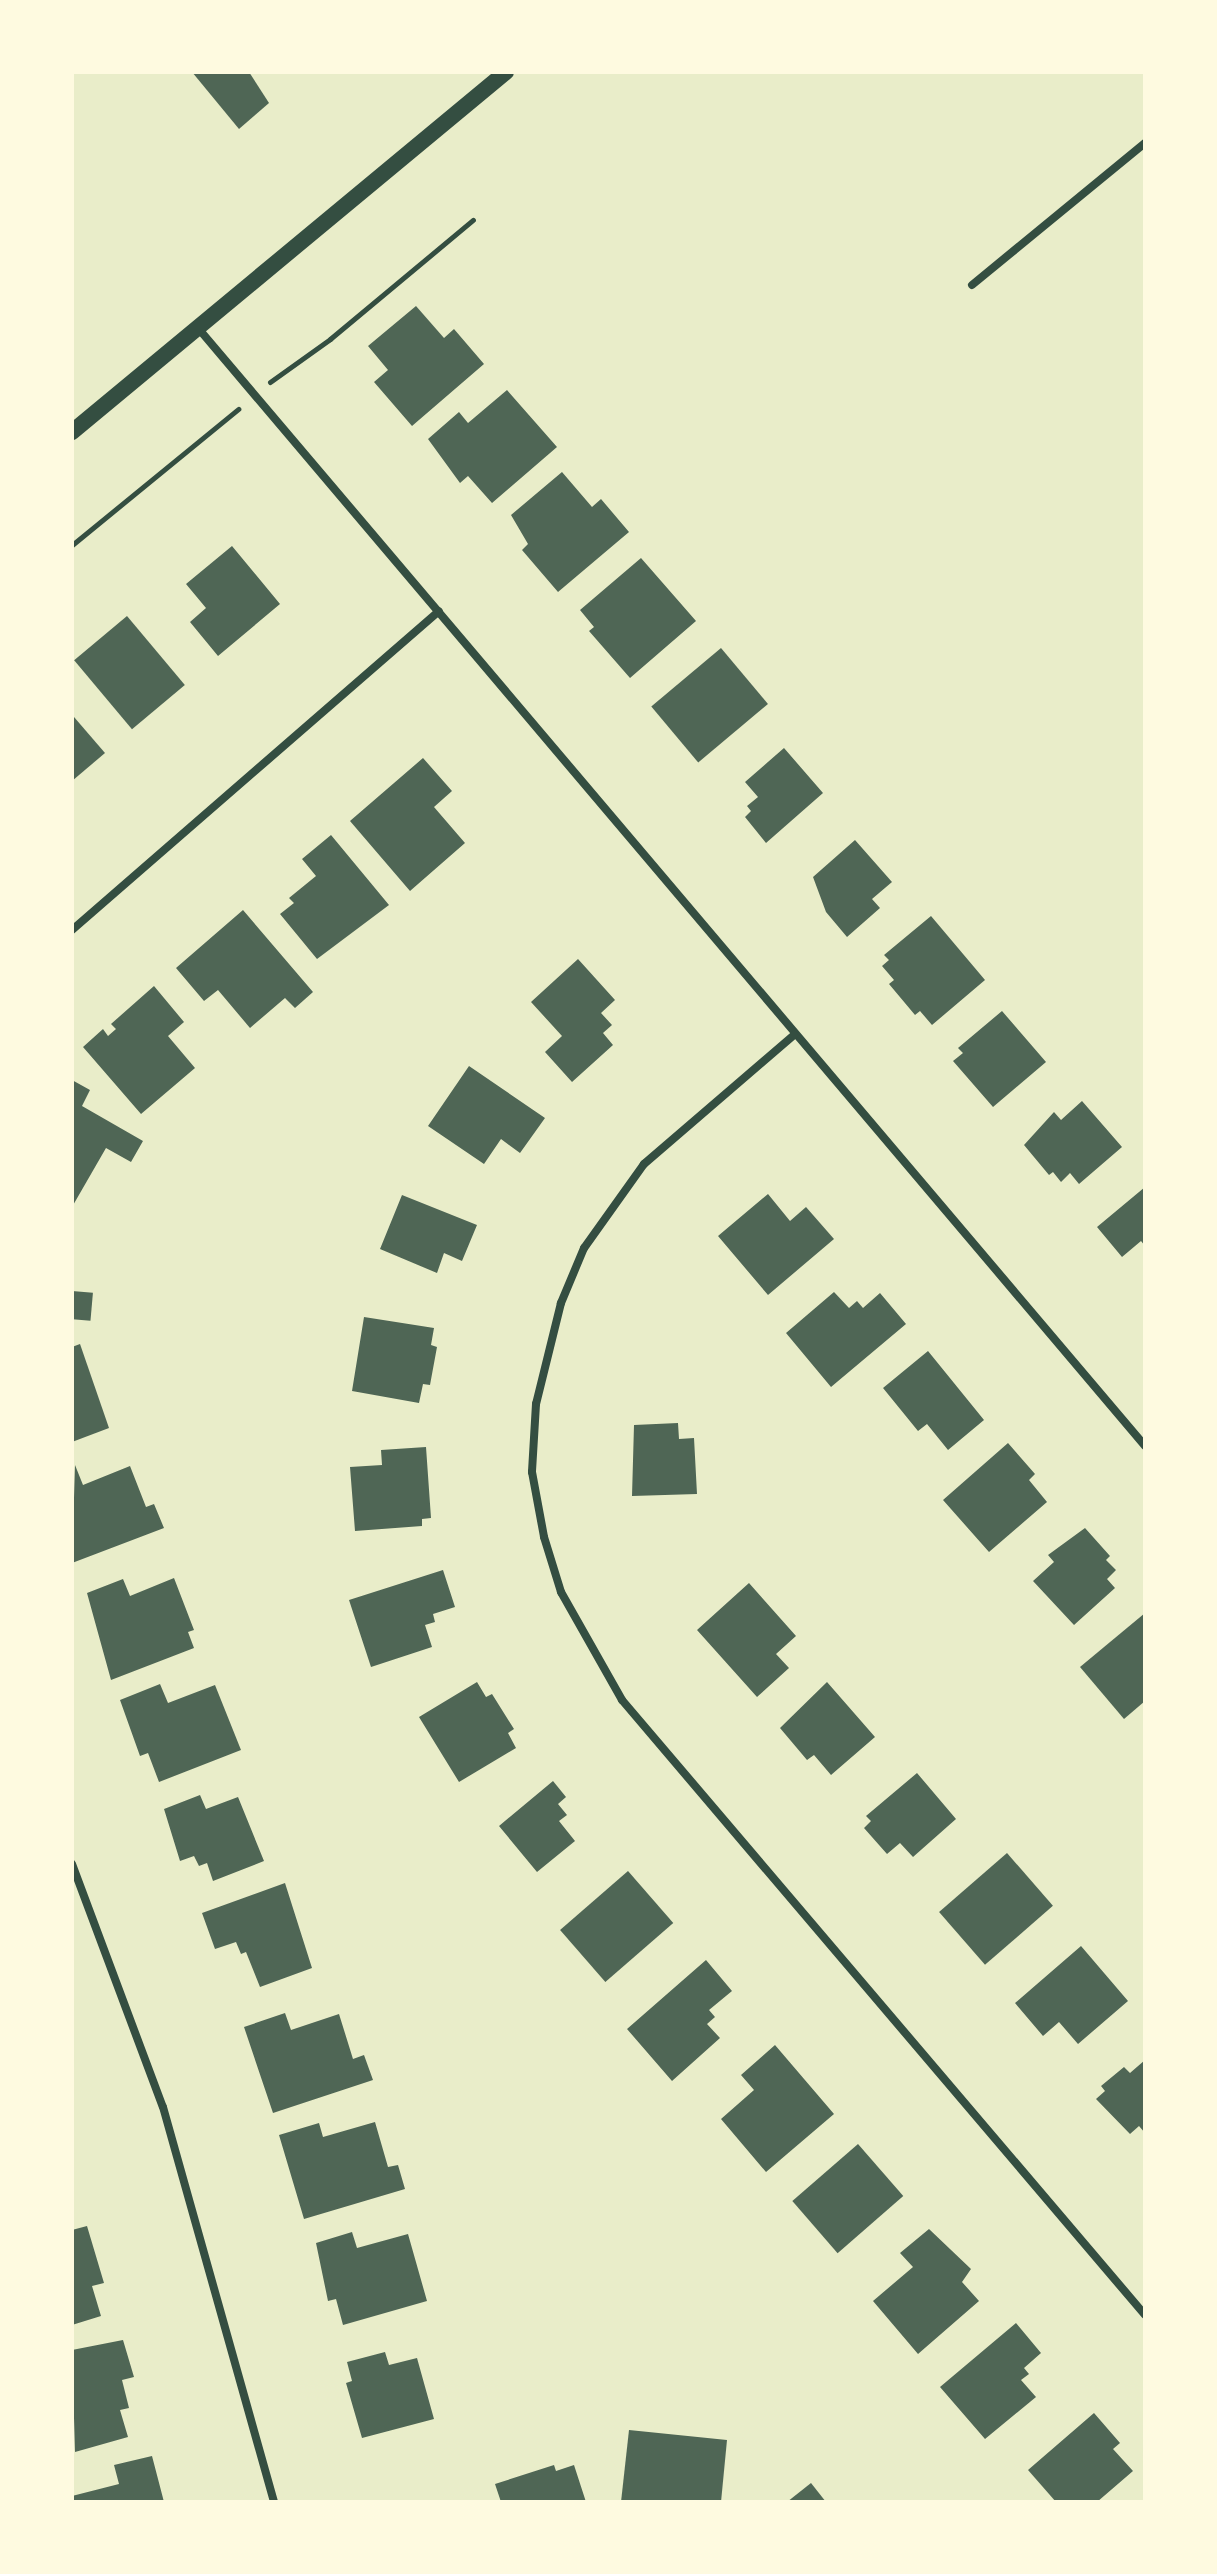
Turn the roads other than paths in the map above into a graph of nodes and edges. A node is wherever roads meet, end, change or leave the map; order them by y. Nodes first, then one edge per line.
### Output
1 (506, 72) edge
2 (1145, 143) edge
3 (972, 285) dead end
4 (198, 328) junction
5 (72, 432) edge
6 (439, 611) junction
7 (72, 930) edge
8 (794, 1035) junction
9 (1145, 1446) edge
10 (72, 1864) edge
11 (1145, 2315) edge
12 (274, 2502) edge

1 - 4 main road
2 - 3 street
4 - 5 main road
4 - 6 street
6 - 7 street
6 - 8 street
8 - 9 street
8 - 11 street
10 - 12 street

